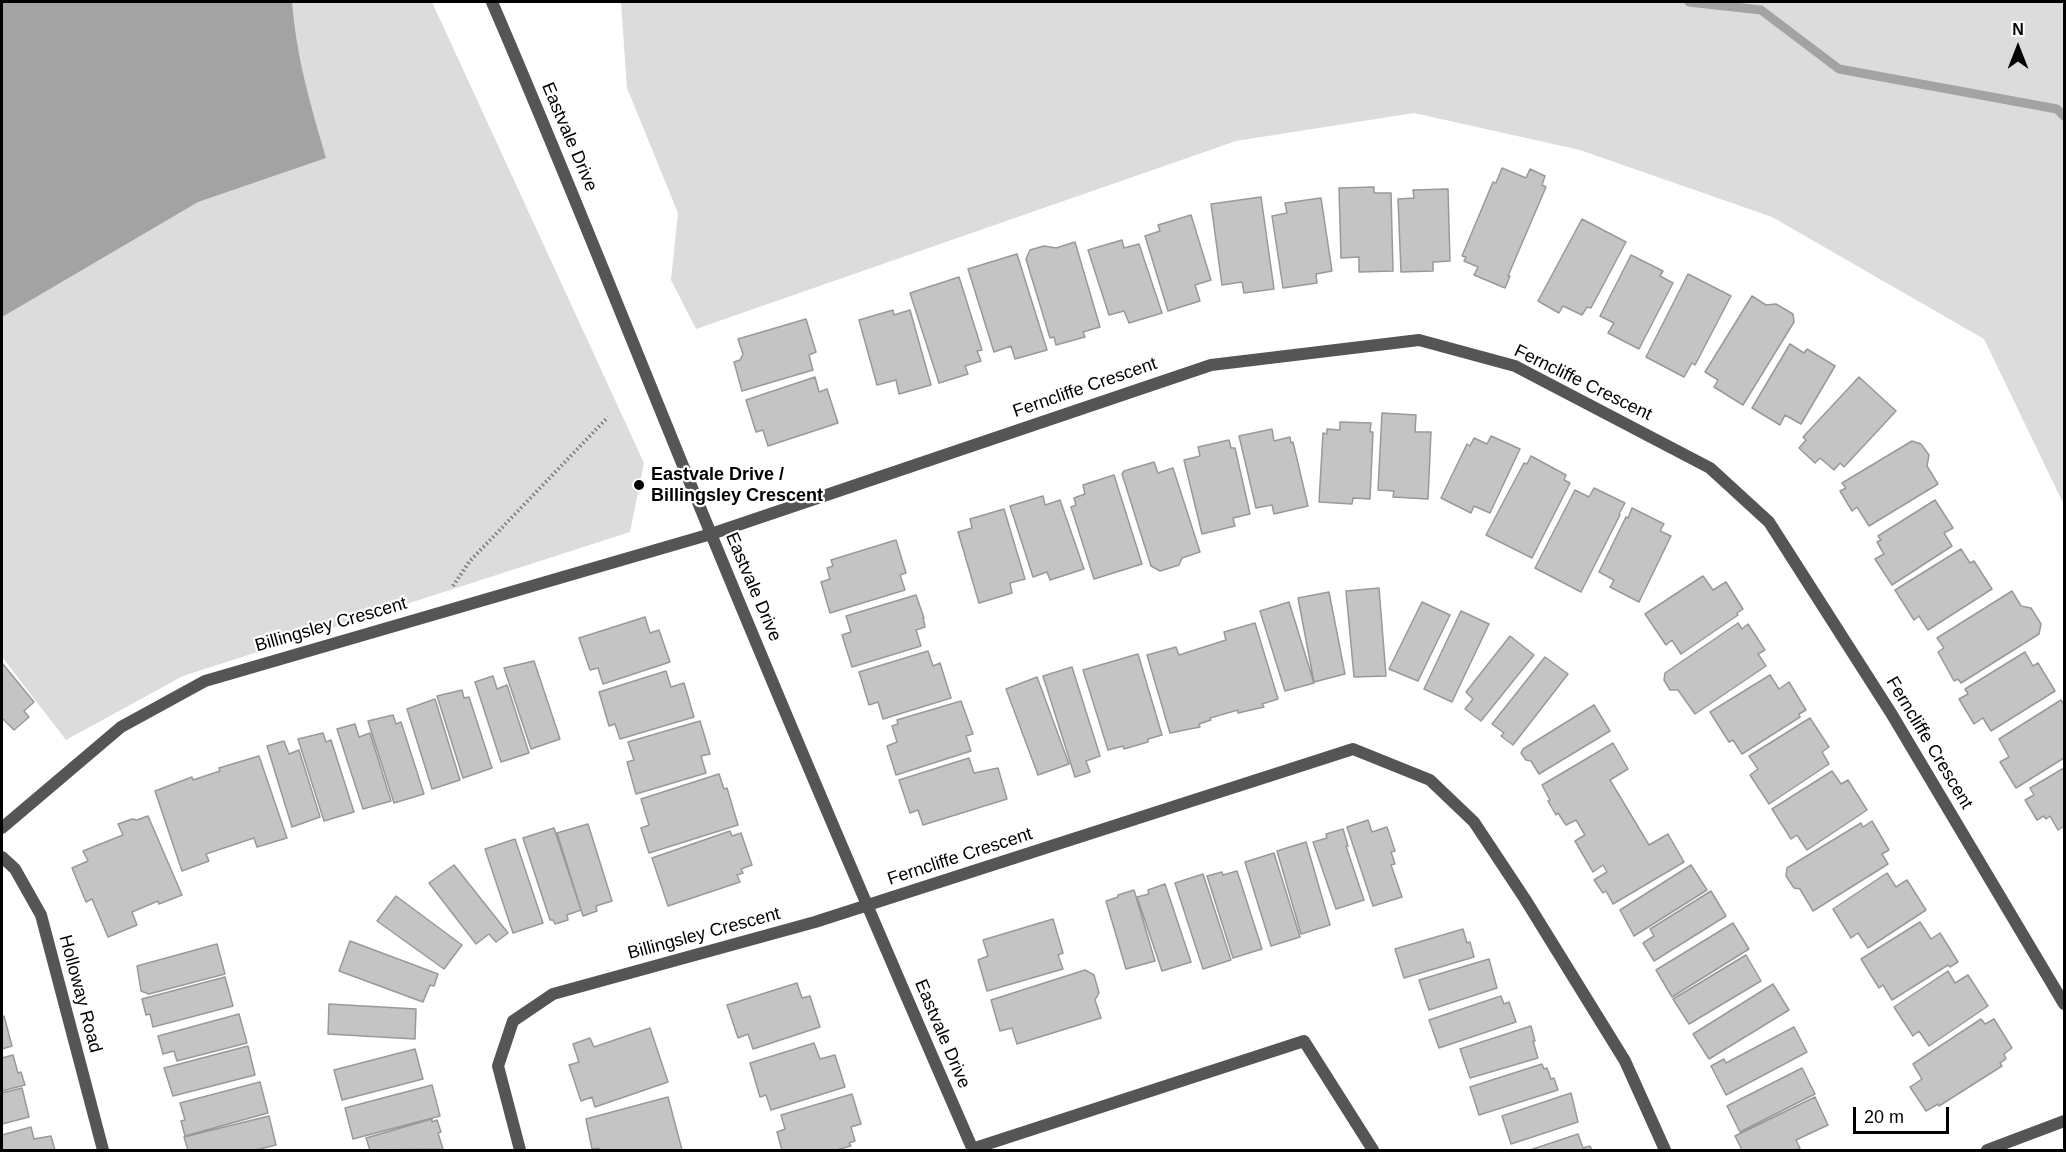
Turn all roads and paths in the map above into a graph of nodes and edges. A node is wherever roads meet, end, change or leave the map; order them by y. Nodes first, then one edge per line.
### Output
1 (492, 2) edge
2 (608, 417) dead end
3 (711, 534) junction
4 (433, 614) junction
5 (2, 828) edge
6 (2, 857) edge
7 (867, 906) junction
8 (2064, 1004) edge
9 (2064, 1121) edge
10 (103, 1150) edge
11 (520, 1150) edge
12 (972, 1150) edge
13 (1373, 1150) edge
14 (1665, 1150) edge
15 (1987, 1150) edge

1 - 3 street, Eastvale Drive
2 - 4 path
3 - 4 street, Billingsley Crescent
3 - 7 street, Eastvale Drive
3 - 8 street, Ferncliffe Crescent
4 - 5 street, Billingsley Crescent
6 - 10 street, Holloway Road
7 - 11 street, Billingsley Crescent
7 - 12 street, Eastvale Drive
7 - 14 street, Ferncliffe Crescent
9 - 15 street
12 - 13 street

